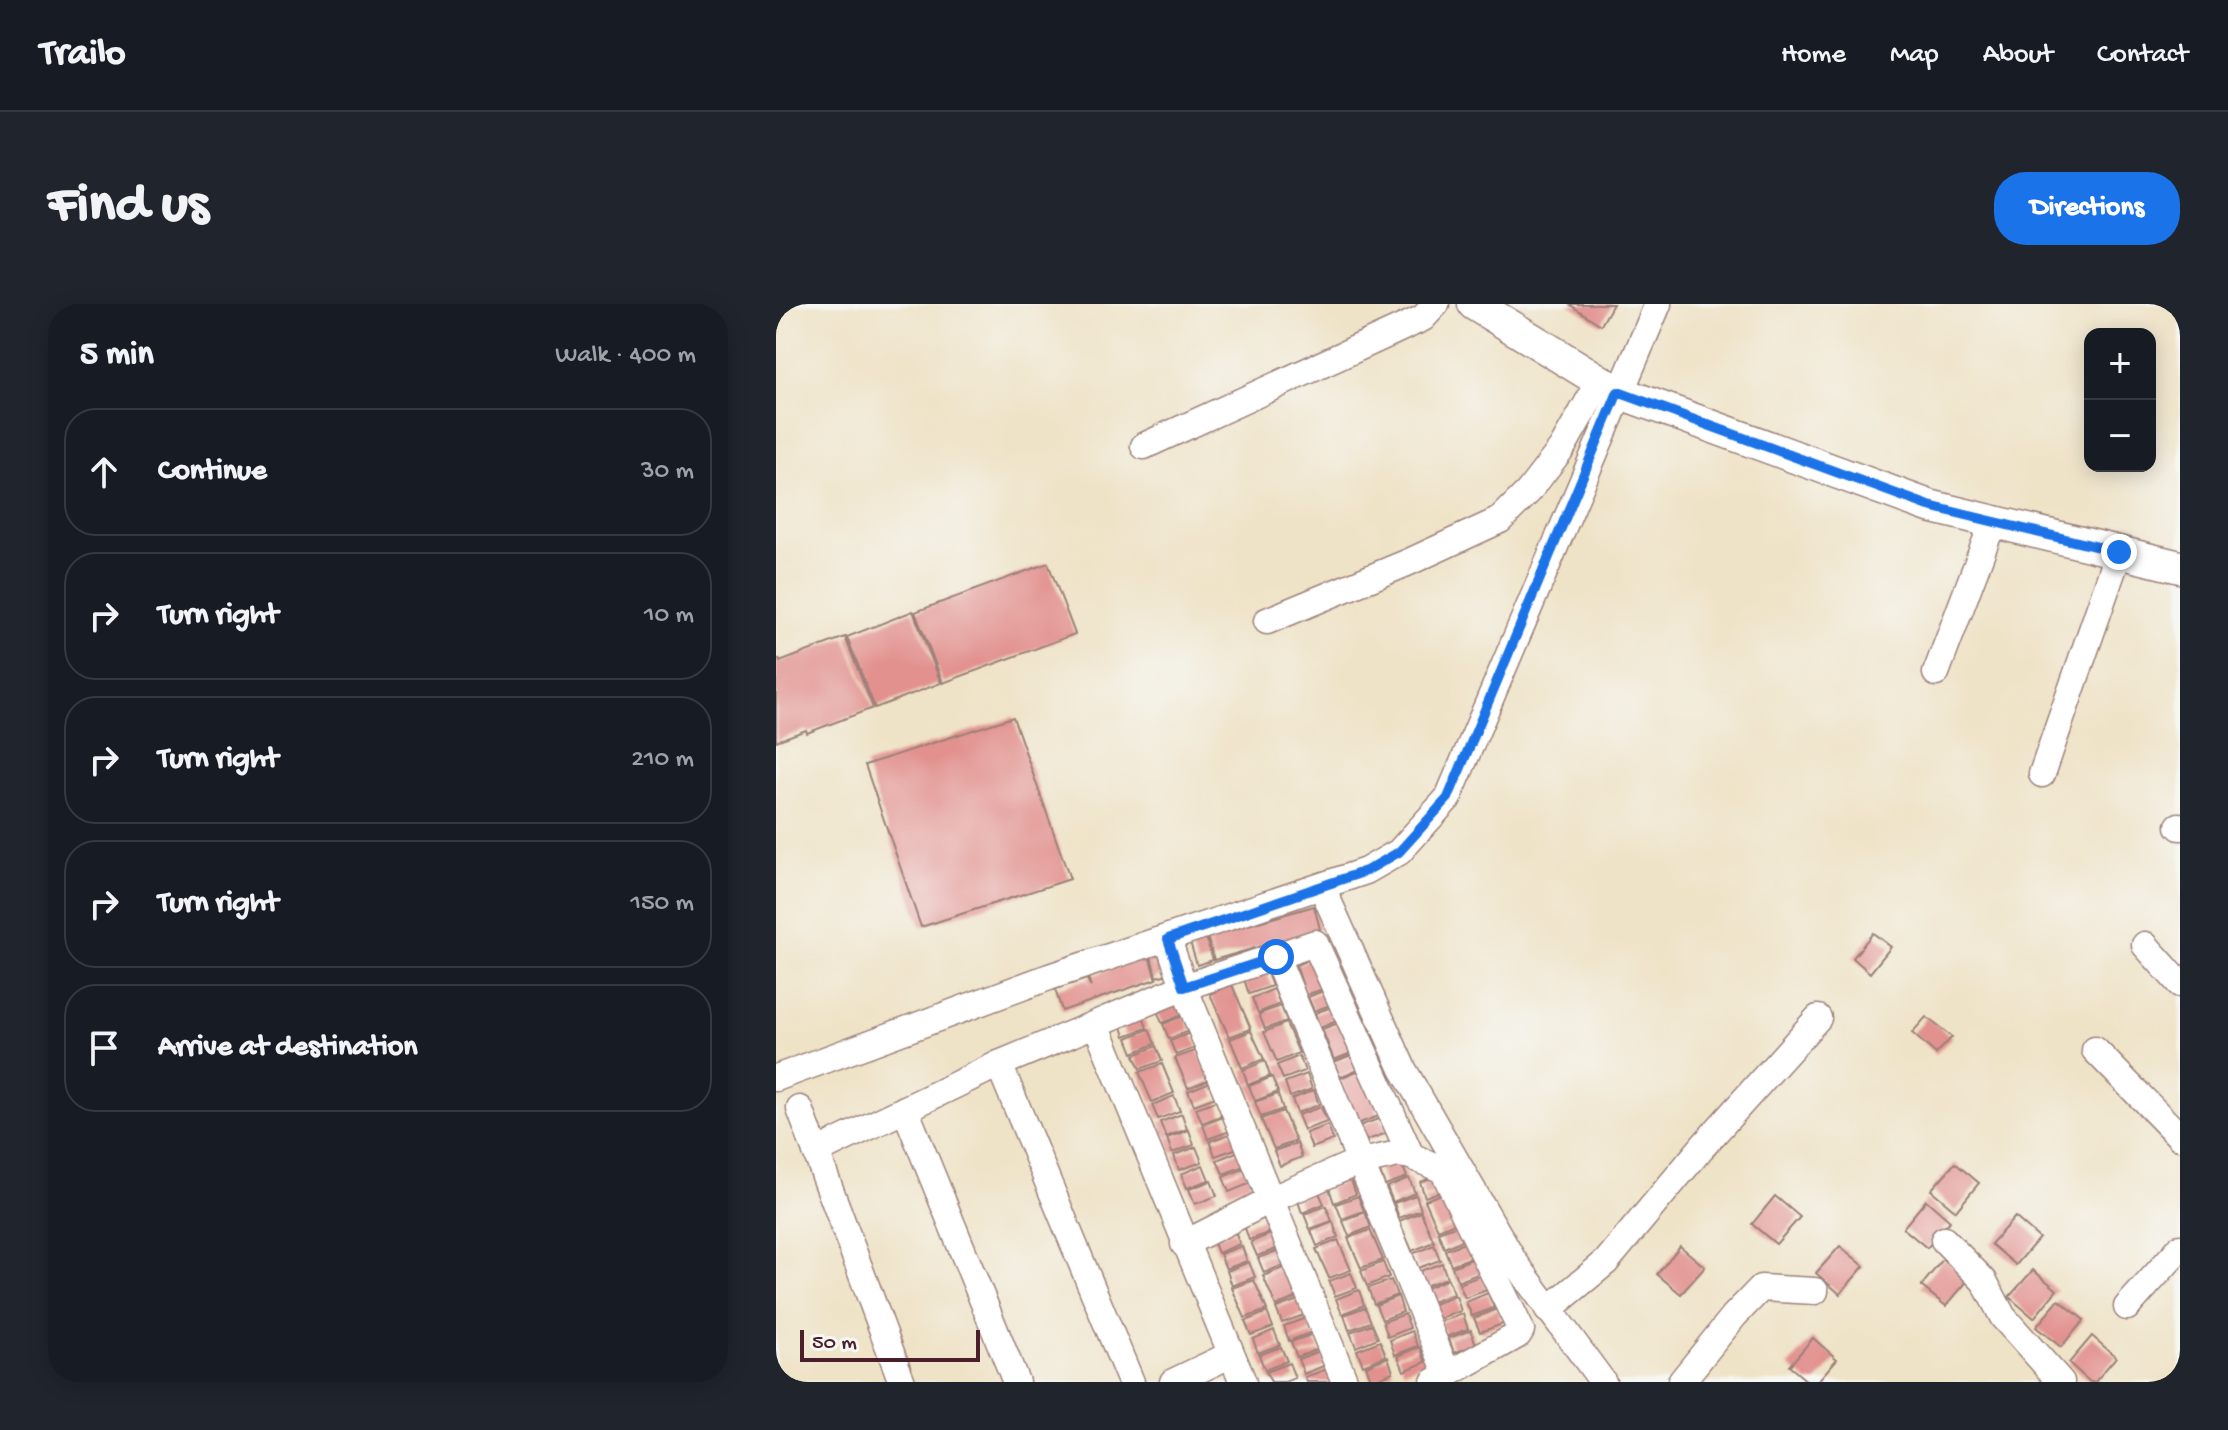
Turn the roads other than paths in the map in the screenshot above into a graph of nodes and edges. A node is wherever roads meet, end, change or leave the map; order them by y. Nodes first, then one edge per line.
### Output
1 (1436, 304) edge
2 (1474, 304) edge
3 (1658, 304) edge
4 (1609, 386) junction
5 (1144, 446) dead end
6 (1993, 522) junction
7 (2119, 552) junction
8 (2180, 567) edge
9 (1267, 621) dead end
10 (1936, 673) dead end
11 (2042, 774) dead end
12 (1322, 887) junction
13 (1168, 939) junction
14 (2145, 945) dead end
15 (1276, 957) junction
16 (2180, 984) edge
17 (1184, 987) junction
18 (1818, 1018) dead end
19 (1096, 1024) junction
20 (2095, 1050) dead end
21 (999, 1064) junction
22 (776, 1078) edge
23 (800, 1109) dead end
24 (905, 1109) junction
25 (2180, 1137) edge
26 (816, 1152) junction
27 (1411, 1156) junction
28 (1363, 1162) junction
29 (1270, 1200) junction
30 (1944, 1240) dead end
31 (1184, 1244) junction
32 (2180, 1248) edge
33 (1815, 1291) dead end
34 (2127, 1307) dead end
35 (1548, 1310) junction
36 (1230, 1355) junction
37 (1441, 1378) edge
38 (902, 1382) edge
39 (1016, 1382) edge
40 (1131, 1382) edge
41 (1173, 1382) edge
42 (1243, 1382) edge
43 (1345, 1382) edge
44 (1603, 1382) edge
45 (1681, 1382) edge
46 (2061, 1382) edge

1 - 5 street
2 - 4 street
3 - 4 street
4 - 6 street
4 - 9 street
4 - 12 street
6 - 7 street
6 - 10 street
7 - 8 street
7 - 11 street
12 - 13 street
12 - 35 street
13 - 17 street
13 - 22 street
14 - 16 street
15 - 17 street
15 - 27 street
15 - 28 street
17 - 19 street
17 - 29 street
18 - 35 street
19 - 21 street
19 - 31 street
20 - 25 street
21 - 24 street
21 - 40 street
23 - 26 street
24 - 26 street
24 - 39 street
26 - 38 street
27 - 28 street
27 - 37 street
28 - 29 street
28 - 37 street
29 - 31 street
29 - 43 street
30 - 46 street
31 - 36 street
32 - 34 street
33 - 45 street
35 - 44 street
36 - 41 street
36 - 42 street

